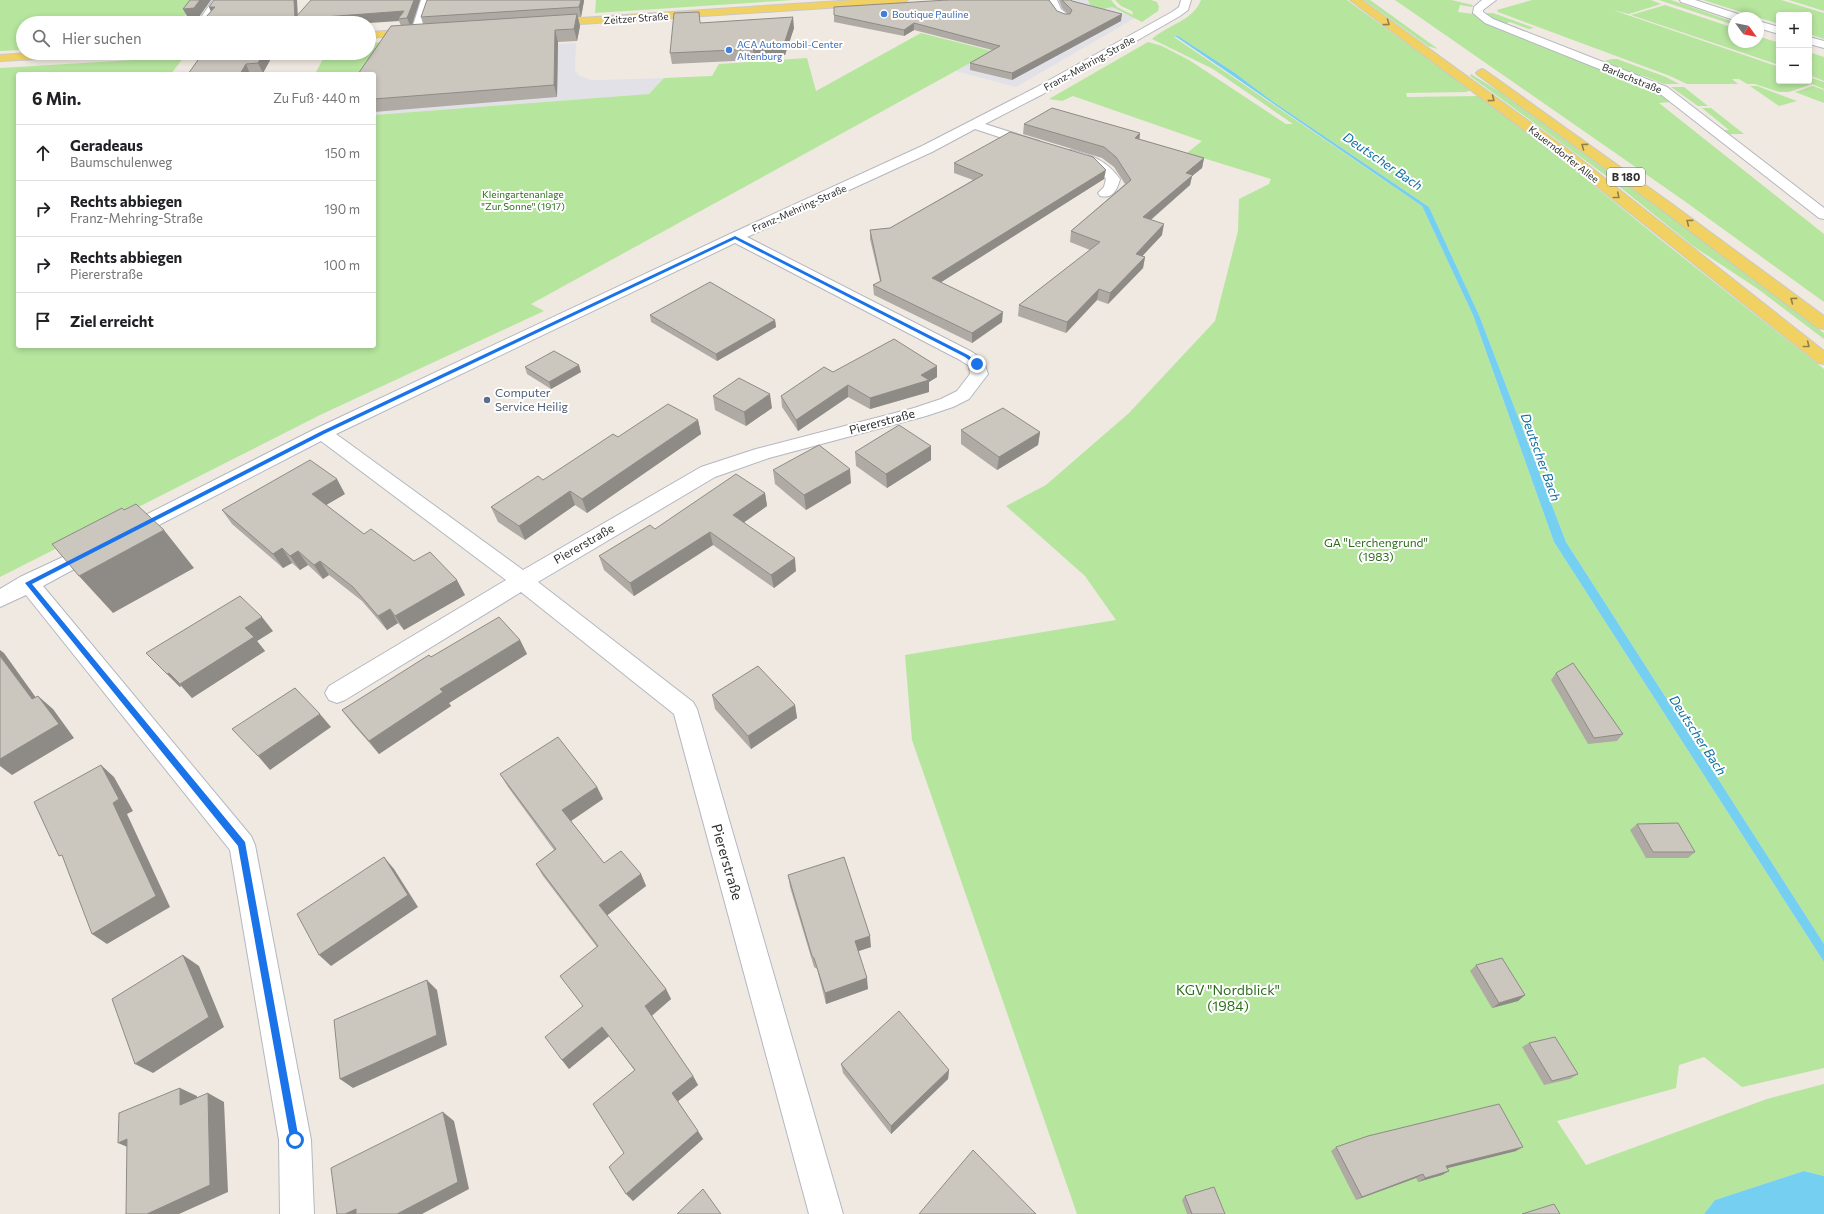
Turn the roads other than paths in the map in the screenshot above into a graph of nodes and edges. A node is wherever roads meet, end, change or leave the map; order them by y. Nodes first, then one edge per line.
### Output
1 (218, 0) edge
2 (426, 0) edge
3 (904, 0) edge
4 (1052, 0) edge
5 (1186, 0) edge
6 (1356, 0) edge
7 (1491, 0) edge
8 (1685, 0) edge
9 (1170, 4) dead end
10 (1728, 14) edge
11 (207, 16) edge
12 (1065, 16) edge
13 (1164, 21) junction
14 (536, 24) edge
15 (1764, 26) edge
16 (1776, 29) edge
17 (420, 32) joint
18 (376, 35) edge
19 (1812, 41) edge
20 (1824, 45) edge
21 (16, 57) edge
22 (0, 58) edge
23 (1471, 65) dead end
24 (974, 125) junction
25 (1046, 147) edge
26 (1061, 152) edge
27 (1105, 193) dead end
28 (1824, 215) edge
29 (735, 237) junction
30 (1824, 324) edge
31 (1824, 359) edge
32 (322, 433) junction
33 (522, 581) junction
34 (28, 583) junction
35 (0, 599) edge
36 (337, 693) dead end
37 (297, 1214) edge
38 (826, 1214) edge

1 - 11 street
2 - 17 street
3 - 14 main road, Zeitzer Straße
4 - 12 street
5 - 13 street, Franz-Mehring-Straße
6 -> 31 main road, Kauerndorfer Allee / B 180
7 - 28 street, Barlachstraße
8 - 10 street
9 - 13 street
13 - 24 street, Franz-Mehring-Straße
15 - 16 street
17 - 18 main road
19 - 20 street
21 - 22 main road
30 -> 23 main road, Kauerndorfer Allee / B 180
24 - 25 street
24 - 29 street, Franz-Mehring-Straße
26 - 27 street
29 - 32 street, Franz-Mehring-Straße
29 - 33 street, Piererstraße
32 - 33 street, Piererstraße
32 - 34 street, Franz-Mehring-Straße
33 - 36 street, Piererstraße
33 - 38 street, Piererstraße
34 - 35 street, Franz-Mehring-Straße
34 - 37 street

